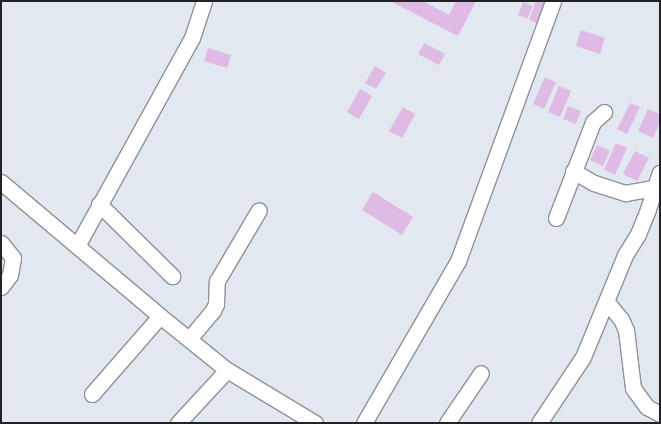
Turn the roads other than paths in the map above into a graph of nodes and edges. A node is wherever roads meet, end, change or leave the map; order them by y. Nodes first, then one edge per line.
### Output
1 (204, 1) edge
2 (553, 1) edge
3 (604, 112) dead end
4 (573, 171) junction
5 (660, 173) edge
6 (1, 182) edge
7 (657, 188) edge
8 (99, 204) junction
9 (259, 210) dead end
10 (654, 212) edge
11 (556, 218) dead end
12 (1, 243) edge
13 (77, 246) junction
14 (172, 276) dead end
15 (1, 287) edge
16 (607, 302) junction
17 (160, 316) junction
18 (189, 339) junction
19 (227, 370) junction
20 (480, 373) dead end
21 (92, 394) dead end
22 (660, 414) edge
23 (178, 423) edge
24 (315, 423) edge
25 (364, 423) edge
26 (447, 423) edge
27 (539, 423) edge

1 - 8 street
2 - 25 street
3 - 4 street
4 - 7 street
4 - 11 street
5 - 7 street
6 - 13 street
7 - 10 street
8 - 13 street
8 - 14 street
9 - 18 street
10 - 16 street
12 - 15 street
13 - 17 street
16 - 22 street
16 - 27 street
17 - 18 street
17 - 21 street
18 - 19 street
19 - 23 street
19 - 24 street
20 - 26 street

